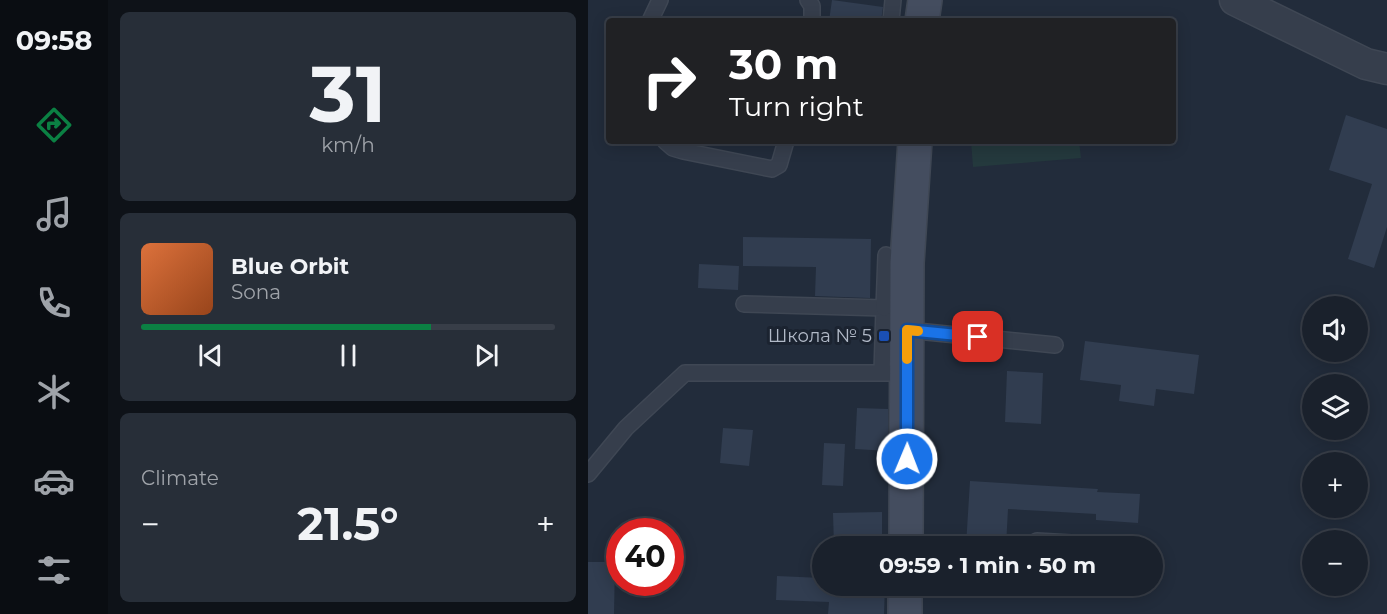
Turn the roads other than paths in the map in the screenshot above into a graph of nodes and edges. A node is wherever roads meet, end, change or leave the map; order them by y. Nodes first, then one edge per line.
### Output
1 (660, 0) edge
2 (808, 0) edge
3 (893, 0) edge
4 (925, 0) edge
5 (1234, 0) edge
6 (651, 18) edge
7 (812, 18) edge
8 (891, 18) edge
9 (922, 18) edge
10 (1387, 69) edge
11 (668, 144) edge
12 (785, 144) edge
13 (915, 144) edge
14 (886, 255) dead end
15 (744, 304) dead end
16 (896, 319) junction
17 (1054, 345) dead end
18 (895, 373) junction
19 (588, 474) edge
20 (905, 536) edge
21 (905, 596) edge
22 (905, 614) edge

1 - 6 lane
2 - 7 lane
3 - 8 lane
4 - 9 street
5 - 10 street
11 - 12 lane
13 - 16 street
14 - 16 lane
15 - 16 lane
16 - 17 lane
16 - 18 street
18 - 19 lane
18 - 20 street
21 - 22 street

